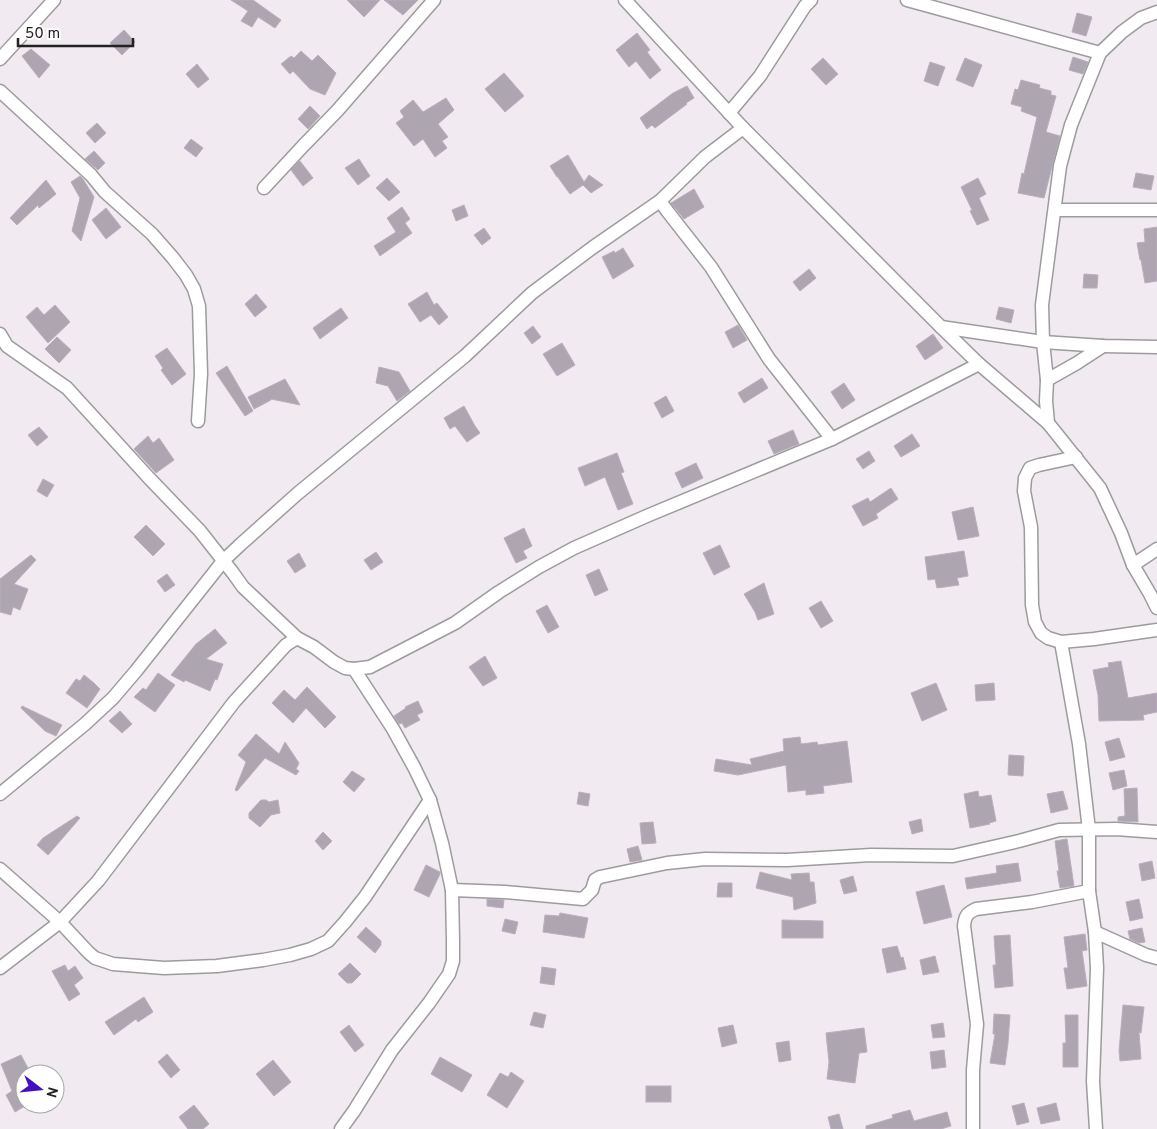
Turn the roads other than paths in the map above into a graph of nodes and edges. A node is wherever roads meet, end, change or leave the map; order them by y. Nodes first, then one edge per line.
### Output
1 (54, 0) edge
2 (434, 0) edge
3 (625, 0) edge
4 (811, 0) edge
5 (907, 0) edge
6 (1157, 12) edge
7 (1100, 53) junction
8 (0, 59) edge
9 (0, 90) edge
10 (729, 113) junction
11 (743, 128) junction
12 (264, 188) dead end
13 (660, 201) junction
14 (1055, 210) junction
15 (1157, 210) edge
16 (941, 327) junction
17 (0, 334) edge
18 (1042, 342) junction
19 (1103, 346) junction
20 (1157, 347) edge
21 (979, 364) junction
22 (1047, 380) junction
23 (198, 422) dead end
24 (1048, 423) junction
25 (832, 440) junction
26 (1076, 457) junction
27 (1157, 549) edge
28 (224, 560) junction
29 (1133, 565) junction
30 (1157, 608) edge
31 (1157, 630) edge
32 (297, 638) junction
33 (1061, 642) junction
34 (354, 669) junction
35 (0, 794) edge
36 (430, 800) junction
37 (1089, 830) junction
38 (1157, 832) edge
39 (0, 869) edge
40 (452, 890) junction
41 (1089, 891) junction
42 (60, 922) junction
43 (1095, 932) junction
44 (1157, 958) edge
45 (0, 968) edge
46 (341, 1129) edge
47 (973, 1129) edge
48 (1096, 1129) edge

1 - 8 street
2 - 12 street
3 - 10 street
4 - 10 street
5 - 7 street
6 - 7 street
7 - 14 street
9 - 23 street
10 - 11 street
11 - 13 street
11 - 16 street
13 - 25 street
13 - 28 street
14 - 15 street
14 - 18 street
16 - 18 street
16 - 21 street
17 - 28 street
18 - 19 street
18 - 22 street
19 - 20 street
19 - 22 street
21 - 24 street
21 - 25 street
22 - 24 street
24 - 26 street
25 - 34 street
26 - 29 street
26 - 33 street
27 - 29 street
28 - 32 street
28 - 35 street
29 - 30 street
31 - 33 street
32 - 34 street
32 - 42 street
33 - 37 street
34 - 36 street
36 - 40 street
36 - 42 street
37 - 38 street
37 - 40 street
37 - 41 street
39 - 42 street
40 - 46 street
41 - 43 street
41 - 47 street
42 - 45 street
43 - 44 street
43 - 48 street

